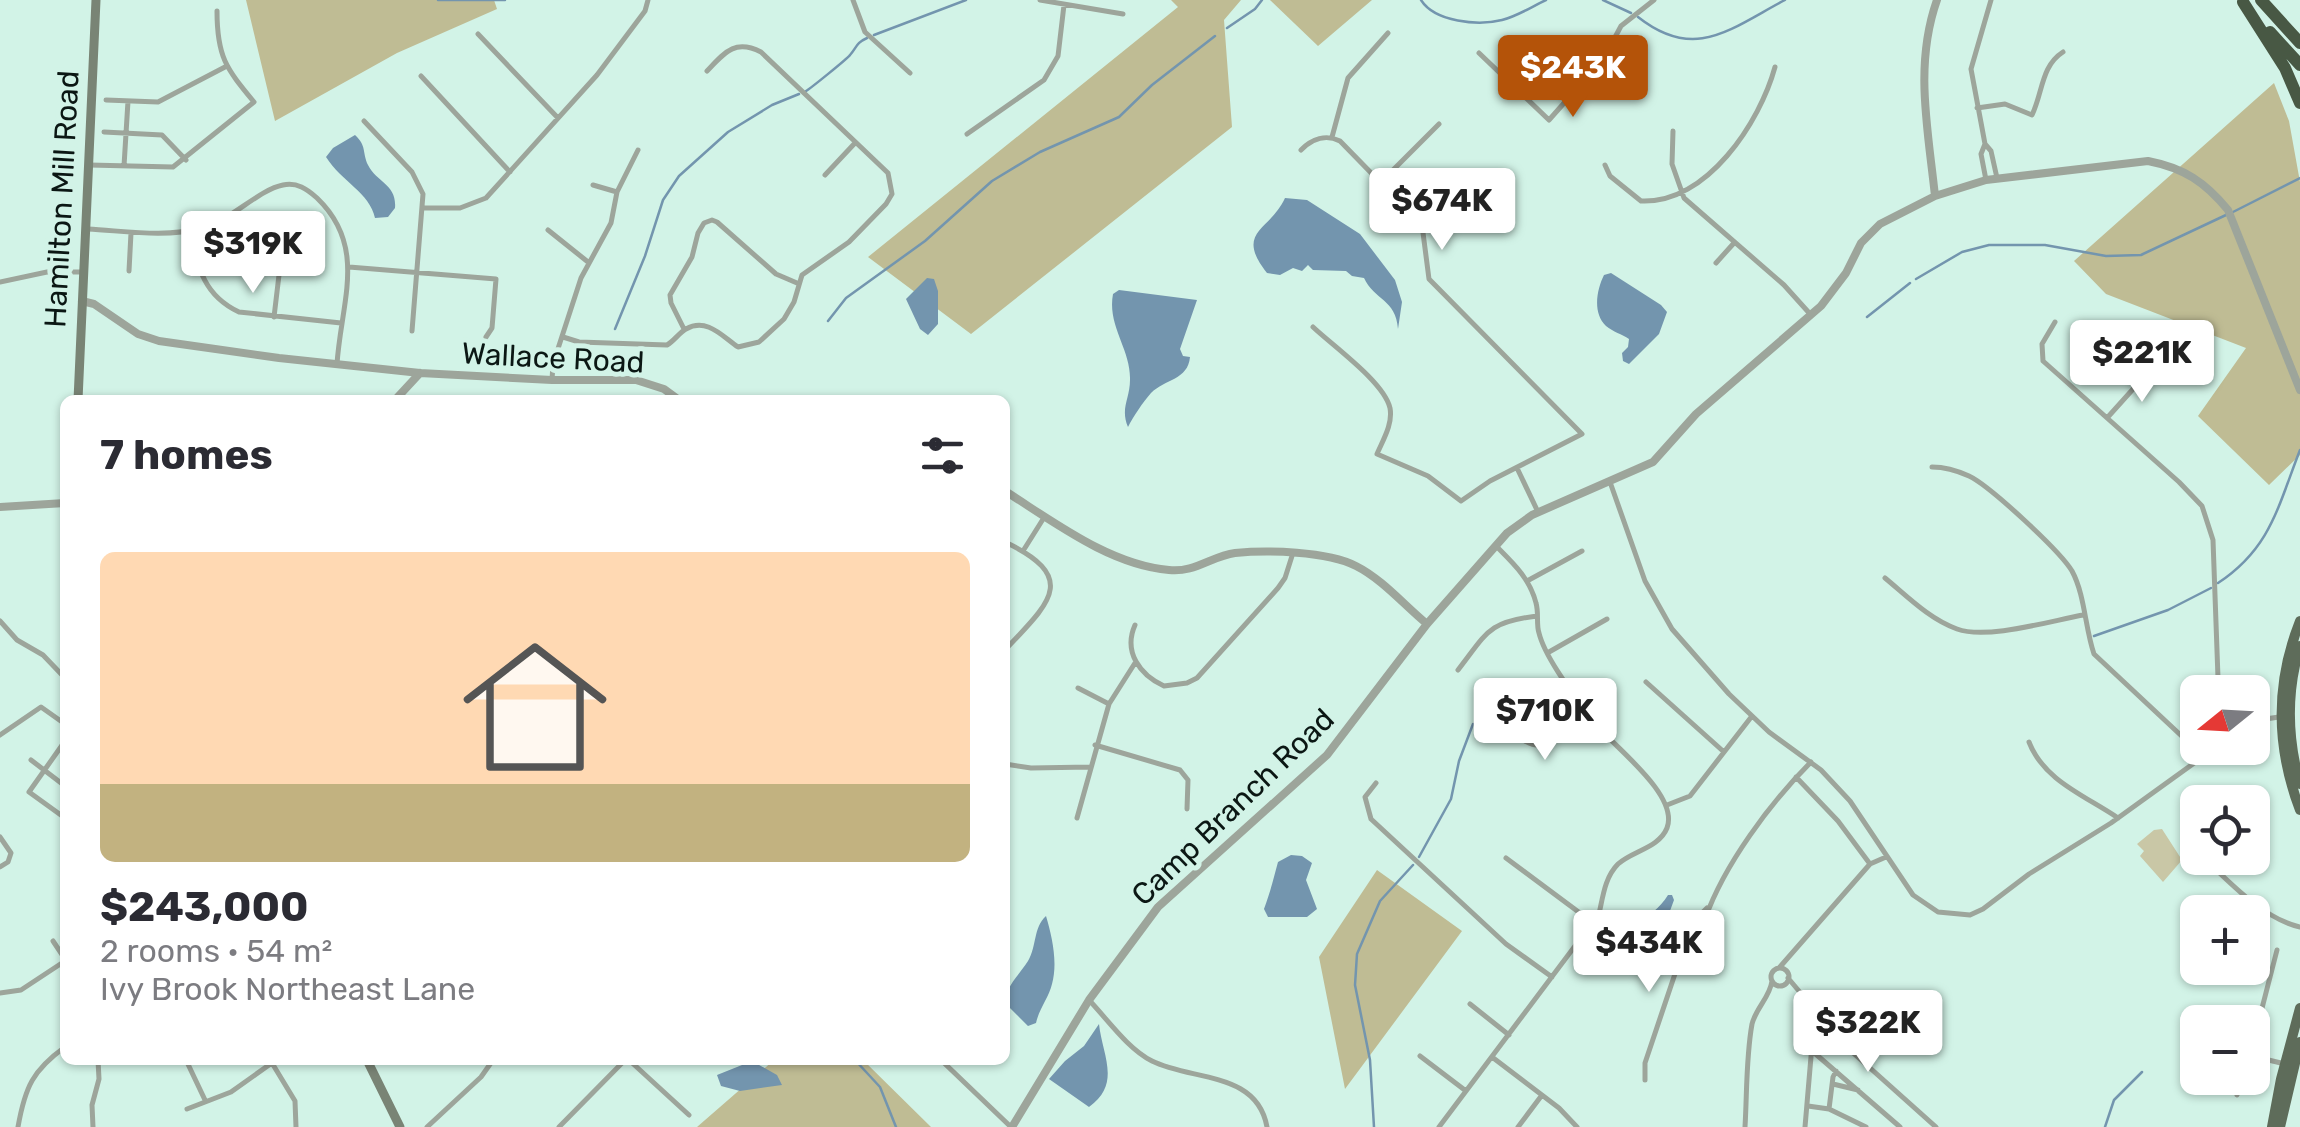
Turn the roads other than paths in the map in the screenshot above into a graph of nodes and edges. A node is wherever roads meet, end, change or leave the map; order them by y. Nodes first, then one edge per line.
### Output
1 (96, 0) edge
2 (648, 0) edge
3 (853, 0) edge
4 (1040, 0) edge
5 (1654, 0) edge
6 (1937, 0) edge
7 (1991, 0) edge
8 (2261, 0) edge
9 (2271, 0) edge
10 (2242, 1) edge
11 (1064, 5) junction
12 (217, 12) dead end
13 (1123, 14) dead end
14 (2300, 31) edge
15 (1388, 33) dead end
16 (478, 34) dead end
17 (2300, 43) edge
18 (1572, 50) dead end
19 (2063, 52) dead end
20 (1479, 53) dead end
21 (2300, 65) edge
22 (225, 66) junction
23 (1775, 67) dead end
24 (707, 70) dead end
25 (1594, 70) junction
26 (910, 73) dead end
27 (421, 76) dead end
28 (106, 100) dead end
29 (128, 102) junction
30 (2300, 103) edge
31 (1977, 108) junction
32 (558, 118) junction
33 (364, 120) dead end
34 (1439, 124) dead end
35 (1673, 131) dead end
36 (104, 132) dead end
37 (126, 133) junction
38 (967, 134) dead end
39 (1332, 137) junction
40 (855, 143) junction
41 (1985, 144) junction
42 (638, 150) dead end
43 (1301, 150) dead end
44 (186, 160) junction
45 (1993, 162) junction
46 (1983, 164) junction
47 (89, 165) junction
48 (1605, 165) dead end
49 (124, 166) junction
50 (510, 172) junction
51 (825, 175) dead end
52 (1997, 178) junction
53 (1986, 180) junction
54 (1381, 182) junction
55 (593, 185) dead end
56 (1680, 191) junction
57 (617, 192) junction
58 (1935, 196) junction
59 (424, 208) junction
60 (86, 229) junction
61 (190, 230) junction
62 (548, 230) dead end
63 (131, 234) junction
64 (1734, 242) junction
65 (588, 262) junction
66 (1716, 262) dead end
67 (348, 267) junction
68 (129, 270) dead end
69 (84, 272) junction
70 (418, 273) junction
71 (279, 276) dead end
72 (0, 282) edge
73 (798, 283) junction
74 (82, 302) junction
75 (1811, 315) junction
76 (274, 317) junction
77 (2055, 322) dead end
78 (341, 323) junction
79 (1313, 327) dead end
80 (684, 330) junction
81 (412, 331) dead end
82 (486, 337) dead end
83 (563, 337) junction
84 (337, 364) junction
85 (2152, 368) dead end
86 (420, 372) junction
87 (552, 380) junction
88 (2300, 390) edge
89 (78, 395) edge
90 (399, 395) edge
91 (672, 395) edge
92 (2107, 418) junction
93 (1932, 467) dead end
94 (1517, 468) junction
95 (1610, 480) junction
96 (1010, 494) edge
97 (60, 503) edge
98 (0, 507) edge
99 (1538, 512) junction
100 (1045, 516) junction
101 (1010, 544) edge
102 (1495, 545) junction
103 (1024, 551) junction
104 (1582, 552) dead end
105 (1292, 556) junction
106 (1885, 578) dead end
107 (1527, 581) junction
108 (2083, 615) junction
109 (1538, 616) junction
110 (1607, 619) dead end
111 (0, 621) edge
112 (2300, 621) edge
113 (1427, 624) junction
114 (1135, 625) dead end
115 (1010, 645) edge
116 (2300, 646) edge
117 (1549, 652) junction
118 (1135, 663) junction
119 (1458, 670) dead end
120 (60, 673) edge
121 (2218, 675) edge
122 (1646, 682) dead end
123 (1078, 688) dead end
124 (1109, 704) junction
125 (1587, 714) junction
126 (1752, 716) junction
127 (2285, 717) junction
128 (2270, 719) edge
129 (60, 720) edge
130 (1503, 722) dead end
131 (0, 734) edge
132 (2180, 734) edge
133 (2029, 742) dead end
134 (1095, 745) junction
135 (60, 749) edge
136 (1724, 752) junction
137 (31, 760) dead end
138 (1811, 762) junction
139 (1010, 765) edge
140 (2191, 765) edge
141 (1090, 766) junction
142 (45, 772) junction
143 (1796, 777) junction
144 (60, 782) edge
145 (1376, 783) dead end
146 (2300, 784) edge
147 (1668, 805) junction
148 (1188, 809) dead end
149 (2300, 810) edge
150 (60, 814) edge
151 (1076, 818) dead end
152 (2118, 818) junction
153 (0, 837) edge
154 (1886, 857) junction
155 (1506, 858) dead end
156 (1870, 864) junction
157 (0, 868) edge
158 (2224, 875) edge
159 (1593, 922) junction
160 (2300, 927) edge
161 (53, 941) dead end
162 (2278, 950) dead end
163 (60, 952) edge
164 (1788, 961) junction
165 (60, 963) edge
166 (1779, 968) junction
167 (1552, 977) junction
168 (1772, 981) junction
169 (1785, 981) junction
170 (1771, 990) junction
171 (0, 993) edge
172 (1804, 996) junction
173 (1089, 1000) junction
174 (1470, 1004) dead end
175 (2263, 1005) edge
176 (2300, 1008) edge
177 (1813, 1018) junction
178 (1825, 1029) junction
179 (1508, 1034) junction
180 (60, 1050) edge
181 (1812, 1050) junction
182 (2299, 1050) edge
183 (1420, 1056) dead end
184 (1492, 1057) junction
185 (2270, 1060) edge
186 (2284, 1064) junction
187 (98, 1065) edge
188 (188, 1065) edge
189 (270, 1065) edge
190 (276, 1065) edge
191 (369, 1065) edge
192 (488, 1065) edge
193 (622, 1065) edge
194 (633, 1065) edge
195 (946, 1065) edge
196 (1836, 1071) junction
197 (1645, 1080) dead end
198 (1833, 1084) junction
199 (1858, 1090) junction
200 (1466, 1091) junction
201 (1542, 1095) junction
202 (205, 1100) junction
203 (1806, 1106) junction
204 (187, 1109) dead end
205 (1829, 1109) junction
206 (689, 1115) dead end
207 (569, 1120) junction
208 (18, 1127) edge
209 (93, 1127) edge
210 (296, 1127) edge
211 (400, 1127) edge
212 (427, 1127) edge
213 (559, 1127) edge
214 (577, 1127) edge
215 (1012, 1127) edge
216 (1267, 1127) edge
217 (1439, 1127) edge
218 (1518, 1127) edge
219 (1577, 1127) edge
220 (1745, 1127) edge
221 (1805, 1127) edge
222 (1866, 1127) edge
223 (1900, 1127) edge
224 (1936, 1127) edge
225 (2272, 1127) edge
226 (2280, 1127) edge

1 - 47 main road, Hamilton Mill Road
2 - 32 street
3 - 26 street
4 - 11 street
5 - 25 street
6 - 58 street
7 - 31 street
8 - 17 highway
9 - 14 highway
10 - 21 highway
10 - 30 highway
11 - 13 street
11 - 38 street
12 - 22 street
15 - 39 street
16 - 32 street
18 - 25 street
19 - 31 street
20 - 25 street
22 - 29 street
22 - 44 street
23 - 56 street
24 - 40 street
27 - 50 street
28 - 29 street
29 - 37 street
31 - 41 street
32 - 50 street
33 - 59 street
34 - 54 street
35 - 56 street
36 - 37 street
37 - 44 street
37 - 49 street
39 - 43 street
39 - 54 street
40 - 51 street
40 - 73 street
41 - 45 street
41 - 46 street
42 - 57 street
44 - 49 street
45 - 46 street
45 - 52 street
46 - 53 street
47 - 49 street
47 - 60 main road, Hamilton Mill Road
48 - 56 street
50 - 59 street
52 - 53 street
52 - 88 street
53 - 58 street
54 - 94 street
55 - 57 street
56 - 64 street
57 - 65 street
58 - 75 street
59 - 70 street
60 - 63 street
60 - 69 main road, Hamilton Mill Road
61 - 63 street
61 - 67 street
61 - 76 street
62 - 65 street
63 - 68 street
64 - 66 street
64 - 75 street
65 - 83 street
67 - 70 street
67 - 78 street
69 - 72 street
69 - 74 main road, Hamilton Mill Road
70 - 81 street
70 - 82 street
71 - 76 street
73 - 80 street
73 - 80 street
74 - 84 street, Wallace Road
74 - 89 main road, Hamilton Mill Road
75 - 95 street
76 - 78 street
77 - 92 street
78 - 84 street
79 - 94 street
80 - 83 street
83 - 87 street
84 - 86 street, Wallace Road
85 - 92 street
86 - 87 street, Wallace Road
86 - 90 street
87 - 91 street, Wallace Road
92 - 121 street
93 - 108 street
94 - 99 street
95 - 99 street, Camp Branch Road
95 - 126 street
96 - 100 street
97 - 98 street
99 - 102 street, Camp Branch Road
100 - 103 street
100 - 105 street
101 - 103 street
102 - 107 street
102 - 113 street, Camp Branch Road
103 - 115 street
104 - 107 street
105 - 113 street
105 - 118 street
106 - 108 street
107 - 109 street
108 - 132 street
109 - 117 street
109 - 119 street
110 - 117 street
111 - 120 street
112 - 127 main road
113 - 173 street, Camp Branch Road
114 - 118 street
116 - 127 main road
117 - 125 street
118 - 124 street
122 - 136 street
123 - 124 street
124 - 134 street
125 - 130 street
125 - 147 street
126 - 136 street
126 - 138 street
127 - 128 street
127 - 146 main road
127 - 149 main road
129 - 131 street
133 - 152 street
134 - 141 street
134 - 148 street
135 - 142 street
136 - 147 street
137 - 142 street
138 - 143 street
138 - 154 street
139 - 141 street
140 - 152 street
141 - 151 street
142 - 144 street
142 - 150 street
143 - 156 street
143 - 197 street
145 - 167 street
147 - 159 street
152 - 154 street
153 - 157 street
154 - 156 street
155 - 159 street
156 - 164 street
158 - 160 street
159 - 167 street
161 - 163 street
162 - 175 street
164 - 166 street
164 - 169 street
165 - 171 street
166 - 168 street
166 - 169 street
167 - 179 street
168 - 169 street
168 - 170 street
169 - 170 street
169 - 172 street
170 - 220 street
172 - 177 street
172 - 177 street
173 - 215 street, Camp Branch Road
173 - 216 street
174 - 179 street
176 - 186 main road
177 - 178 street
178 - 181 street
178 - 224 street
179 - 184 street
180 - 208 street
181 - 196 street
181 - 203 street
182 - 226 main road
183 - 200 street
184 - 200 street
184 - 201 street
185 - 186 street
186 - 225 main road
187 - 209 street
188 - 202 street
189 - 202 street
190 - 210 street
191 - 211 main road
192 - 212 street
193 - 207 street
194 - 206 street
195 - 215 street
196 - 198 street
196 - 199 street
198 - 199 street
198 - 205 street
199 - 223 street
200 - 217 street
201 - 218 street
201 - 219 street
202 - 204 street
203 - 205 street
203 - 221 street
205 - 222 street
207 - 213 street
207 - 214 street

